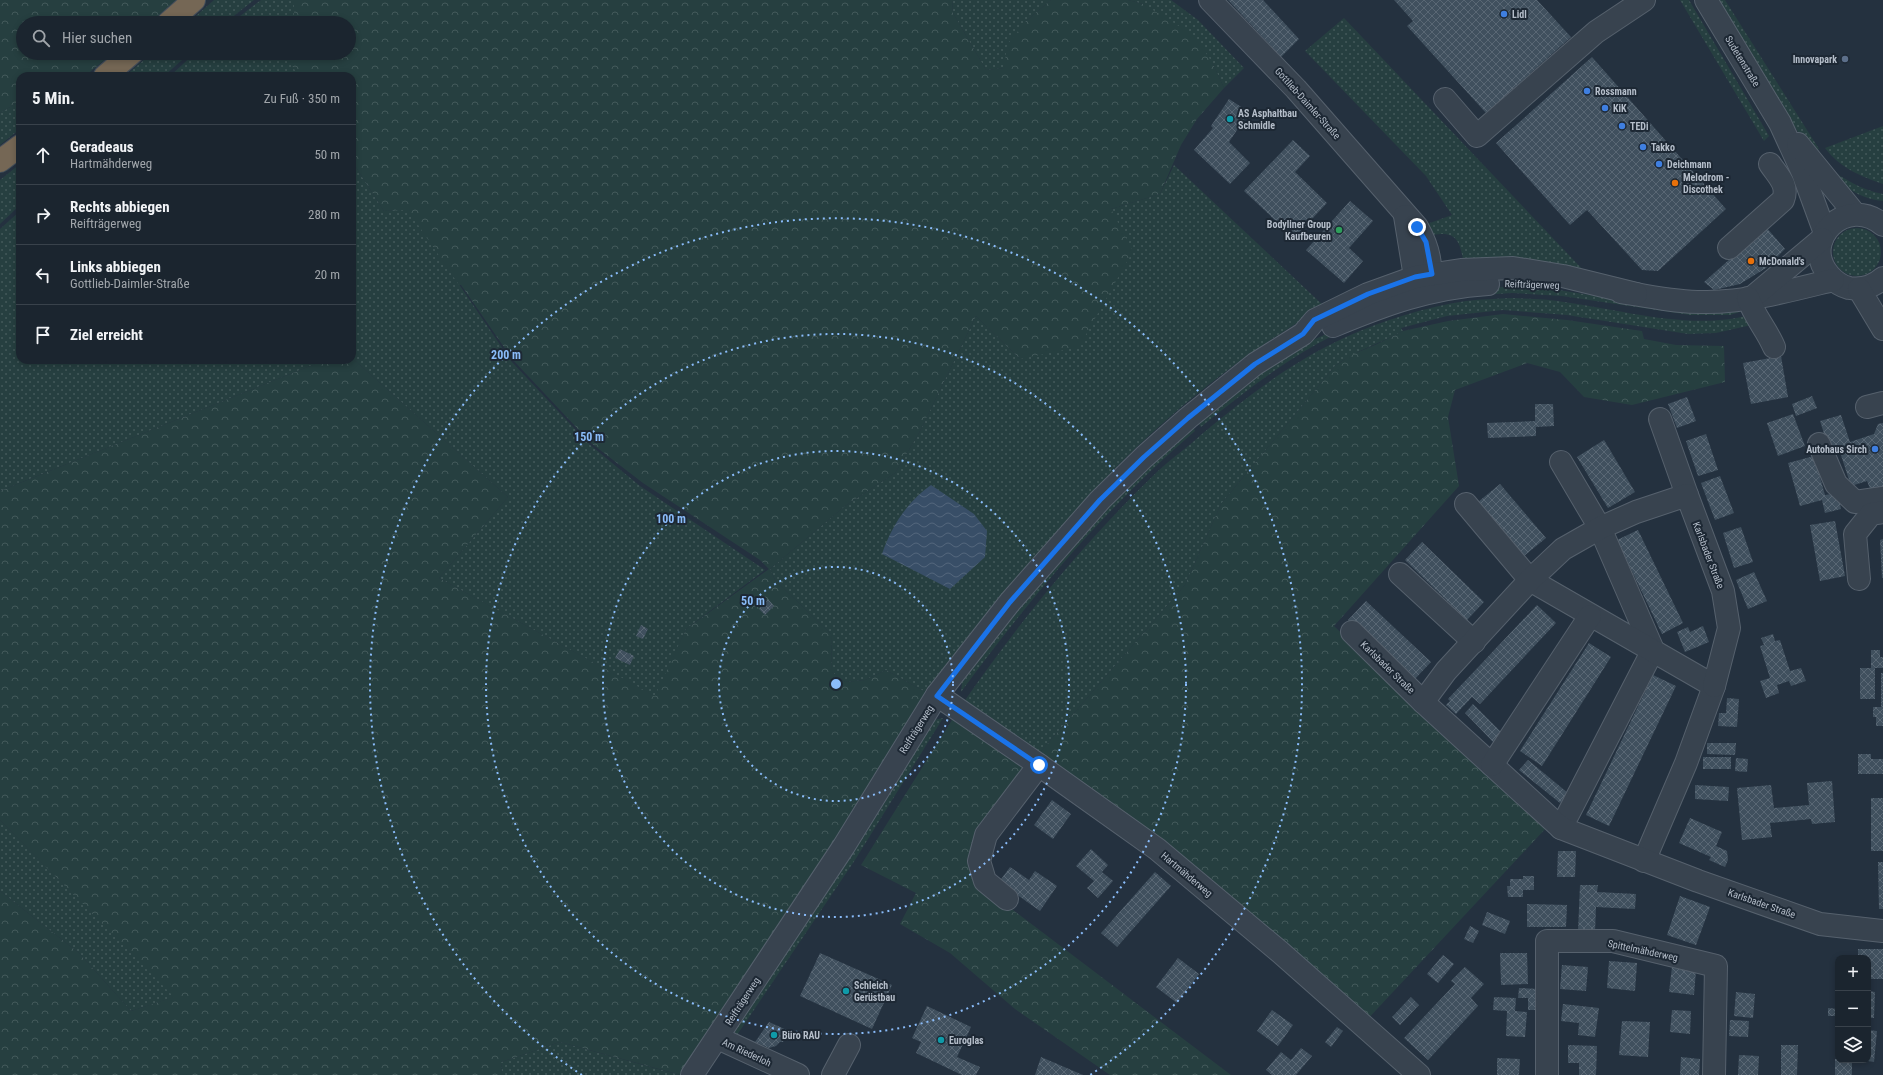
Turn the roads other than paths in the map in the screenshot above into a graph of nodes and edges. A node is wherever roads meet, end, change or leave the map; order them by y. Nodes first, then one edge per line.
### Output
1 (194, 0) edge
2 (1210, 0) edge
3 (1644, 0) edge
4 (1706, 0) edge
5 (176, 16) edge
6 (124, 60) edge
7 (110, 72) edge
8 (1445, 99) dead end
9 (1780, 122) junction
10 (16, 149) edge
11 (0, 161) edge
12 (1770, 164) dead end
13 (1855, 214) junction
14 (1881, 222) edge
15 (1823, 236) junction
16 (1729, 248) dead end
17 (1883, 278) edge
18 (1833, 280) junction
19 (1425, 281) junction
20 (1859, 289) junction
21 (1750, 297) junction
22 (1883, 329) edge
23 (1774, 347) dead end
24 (1660, 419) dead end
25 (1819, 444) dead end
26 (1561, 462) dead end
27 (1687, 496) junction
28 (1883, 498) edge
29 (1466, 504) dead end
30 (1883, 512) edge
31 (1600, 528) junction
32 (1400, 574) dead end
33 (1859, 579) dead end
34 (1530, 580) junction
35 (1590, 616) junction
36 (1352, 632) dead end
37 (1474, 642) junction
38 (1653, 650) junction
39 (1714, 686) junction
40 (937, 696) junction
41 (1423, 702) junction
42 (1039, 765) junction
43 (1492, 765) junction
44 (1561, 828) junction
45 (1644, 861) junction
46 (1007, 899) dead end
47 (1883, 931) edge
48 (718, 1038) junction
49 (849, 1045) dead end
50 (692, 1075) edge
51 (798, 1075) edge
52 (833, 1075) edge
53 (1419, 1075) edge
54 (1547, 1075) edge
55 (1714, 1075) edge

1 - 5 highway
2 - 19 street, Gottlieb-Daimler-Straße
3 - 8 street
4 - 9 street, Sudetenstraße
6 - 7 highway
9 - 13 street, Sudetenstraße
9 - 15 street, Sudetenstraße
10 - 11 highway
12 - 16 street
13 - 14 street
13 - 15 street
15 - 18 street
15 - 21 street
17 - 20 street
18 - 20 street
18 - 21 street, Reifträgerweg
19 - 21 street, Reifträgerweg
19 - 40 street, Reifträgerweg
20 - 22 street
21 - 23 street
24 - 27 street, Karlsbader Straße
25 - 28 street
26 - 31 street
27 - 31 street, Karlsbader Straße
27 - 39 street, Karlsbader Straße
29 - 34 street
30 - 33 street
31 - 34 street, Karlsbader Straße
31 - 38 street
32 - 37 street
34 - 35 street
34 - 37 street, Karlsbader Straße
35 - 38 street
35 - 43 street
36 - 41 street, Karlsbader Straße
37 - 41 street, Karlsbader Straße
38 - 39 street
38 - 44 street
39 - 45 street, Karlsbader Straße
40 - 42 street, Hartmähderweg
40 - 48 street, Reifträgerweg
41 - 43 street, Karlsbader Straße
42 - 46 street
42 - 53 street, Hartmähderweg
43 - 44 street, Karlsbader Straße
44 - 45 street, Karlsbader Straße
45 - 47 street, Karlsbader Straße
48 - 50 street, Reifträgerweg
48 - 51 street, Am Riederloh
49 - 52 street
54 - 55 street, Spittelmähderweg

